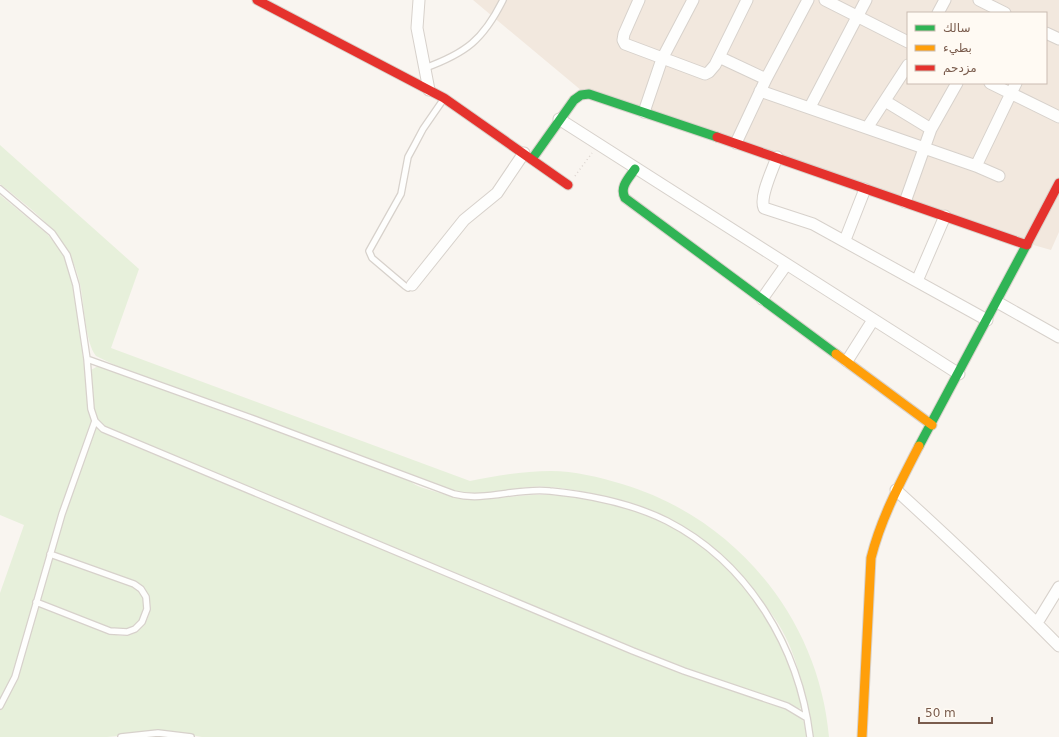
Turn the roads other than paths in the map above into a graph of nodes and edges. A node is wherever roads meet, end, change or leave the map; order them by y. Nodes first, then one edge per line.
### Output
1 (257, 0) edge
2 (419, 0) edge
3 (503, 0) edge
4 (640, 0) edge
5 (693, 0) edge
6 (747, 0) edge
7 (808, 0) edge
8 (825, 0) edge
9 (866, 0) edge
10 (945, 0) edge
11 (979, 0) edge
12 (1000, 9) edge
13 (939, 12) edge
14 (858, 16) junction
15 (1047, 33) edge
16 (1059, 39) edge
17 (907, 41) edge
18 (719, 57) junction
19 (662, 58) junction
20 (907, 67) edge
21 (425, 68) junction
22 (766, 79) junction
23 (956, 84) edge
24 (995, 84) edge
25 (1013, 88) edge
26 (429, 90) junction
27 (760, 91) junction
28 (444, 98) junction
29 (885, 101) junction
30 (810, 107) junction
31 (644, 112) junction
32 (1059, 117) edge
33 (559, 119) junction
34 (867, 128) junction
35 (931, 129) junction
36 (736, 143) junction
37 (923, 149) junction
38 (528, 156) junction
39 (776, 158) junction
40 (976, 166) junction
41 (635, 169) junction
42 (999, 176) dead end
43 (1059, 183) edge
44 (568, 185) road end
45 (0, 189) edge
46 (865, 189) junction
47 (905, 202) junction
48 (944, 216) junction
49 (845, 240) junction
50 (1027, 245) junction
51 (786, 265) junction
52 (917, 281) junction
53 (412, 285) joint
54 (762, 299) junction
55 (996, 302) junction
56 (873, 320) junction
57 (987, 320) junction
58 (1059, 337) edge
59 (87, 359) junction
60 (846, 361) junction
61 (959, 374) junction
62 (95, 421) junction
63 (932, 424) junction
64 (896, 490) junction
65 (50, 554) junction
66 (1059, 587) edge
67 (36, 602) junction
68 (1037, 623) junction
69 (1059, 646) edge
70 (0, 706) edge
71 (807, 718) junction
72 (121, 737) edge
73 (191, 737) edge
74 (810, 737) edge
75 (862, 737) edge

1 - 26 street
2 - 21 street
3 - 21 lane
4 - 19 street
5 - 19 street
6 - 18 street
7 - 22 street
8 - 14 street
9 - 14 street
10 - 13 street
11 - 12 street
14 - 17 street
14 - 30 street
15 - 16 street
18 - 19 street
18 - 22 street
19 - 31 street
20 - 29 street
21 - 26 street
22 - 27 street
23 - 35 street
24 - 25 street
25 - 32 street
25 - 40 street
26 - 28 street
27 - 30 street
27 - 36 street
28 - 38 street
28 - 53 lane
29 - 34 street
29 - 35 street
30 - 34 street
31 - 33 street
31 - 36 street
33 - 38 street
33 - 41 street
34 - 37 street
35 - 37 street
36 - 39 street
37 - 40 street
37 - 47 street
38 - 44 street
38 - 53 street
39 - 46 street
39 - 49 street
40 - 42 street
41 - 51 street
41 - 54 street
43 - 50 street
45 - 59 lane
46 - 47 street
46 - 49 street
47 - 48 street
48 - 50 street
48 - 52 street
49 - 52 street
50 - 55 street
51 - 54 street
51 - 56 street
52 - 57 street
54 - 60 street
55 - 57 street
55 - 58 street
56 - 60 street
56 - 61 street
57 - 61 street
59 - 62 lane
59 - 71 lane
60 - 63 street
61 - 63 street
62 - 65 lane
62 - 71 lane
63 - 64 street
64 - 68 street
64 - 75 street
65 - 67 lane
65 - 67 lane
66 - 68 street
67 - 70 lane
68 - 69 street
71 - 74 lane
72 - 73 lane

